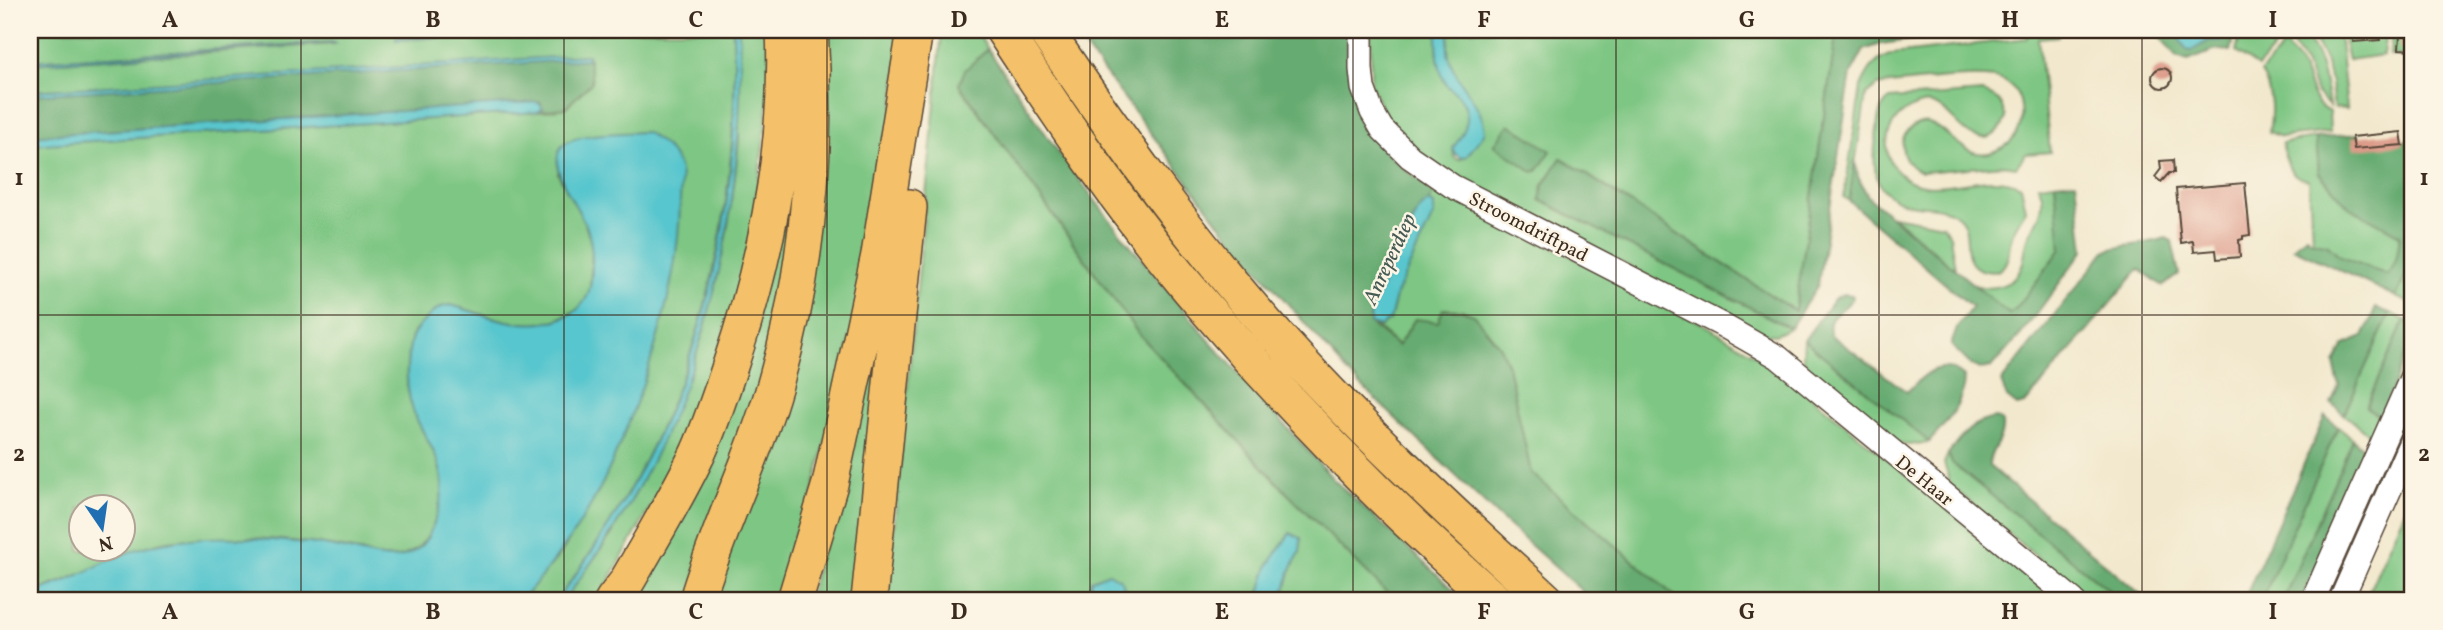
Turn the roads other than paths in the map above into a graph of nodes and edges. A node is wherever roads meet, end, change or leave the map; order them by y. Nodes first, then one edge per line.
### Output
1 (785, 30) edge
2 (810, 30) edge
3 (915, 30) edge
4 (922, 30) edge
5 (1003, 30) edge
6 (1045, 30) edge
7 (1361, 30) edge
8 (1778, 357) joint
9 (2413, 374) edge
10 (2413, 437) edge
11 (613, 600) edge
12 (697, 600) edge
13 (794, 600) edge
14 (869, 600) edge
15 (1494, 600) edge
16 (1546, 600) edge
17 (2073, 600) edge
18 (2313, 600) edge
19 (2341, 600) edge

1 - 11 highway
2 - 12 highway
3 - 13 highway
4 - 14 highway
5 - 15 highway
6 - 16 highway
7 - 8 street, Stroomdriftpad
8 - 17 street, De Haar
9 - 18 street
10 - 19 street

